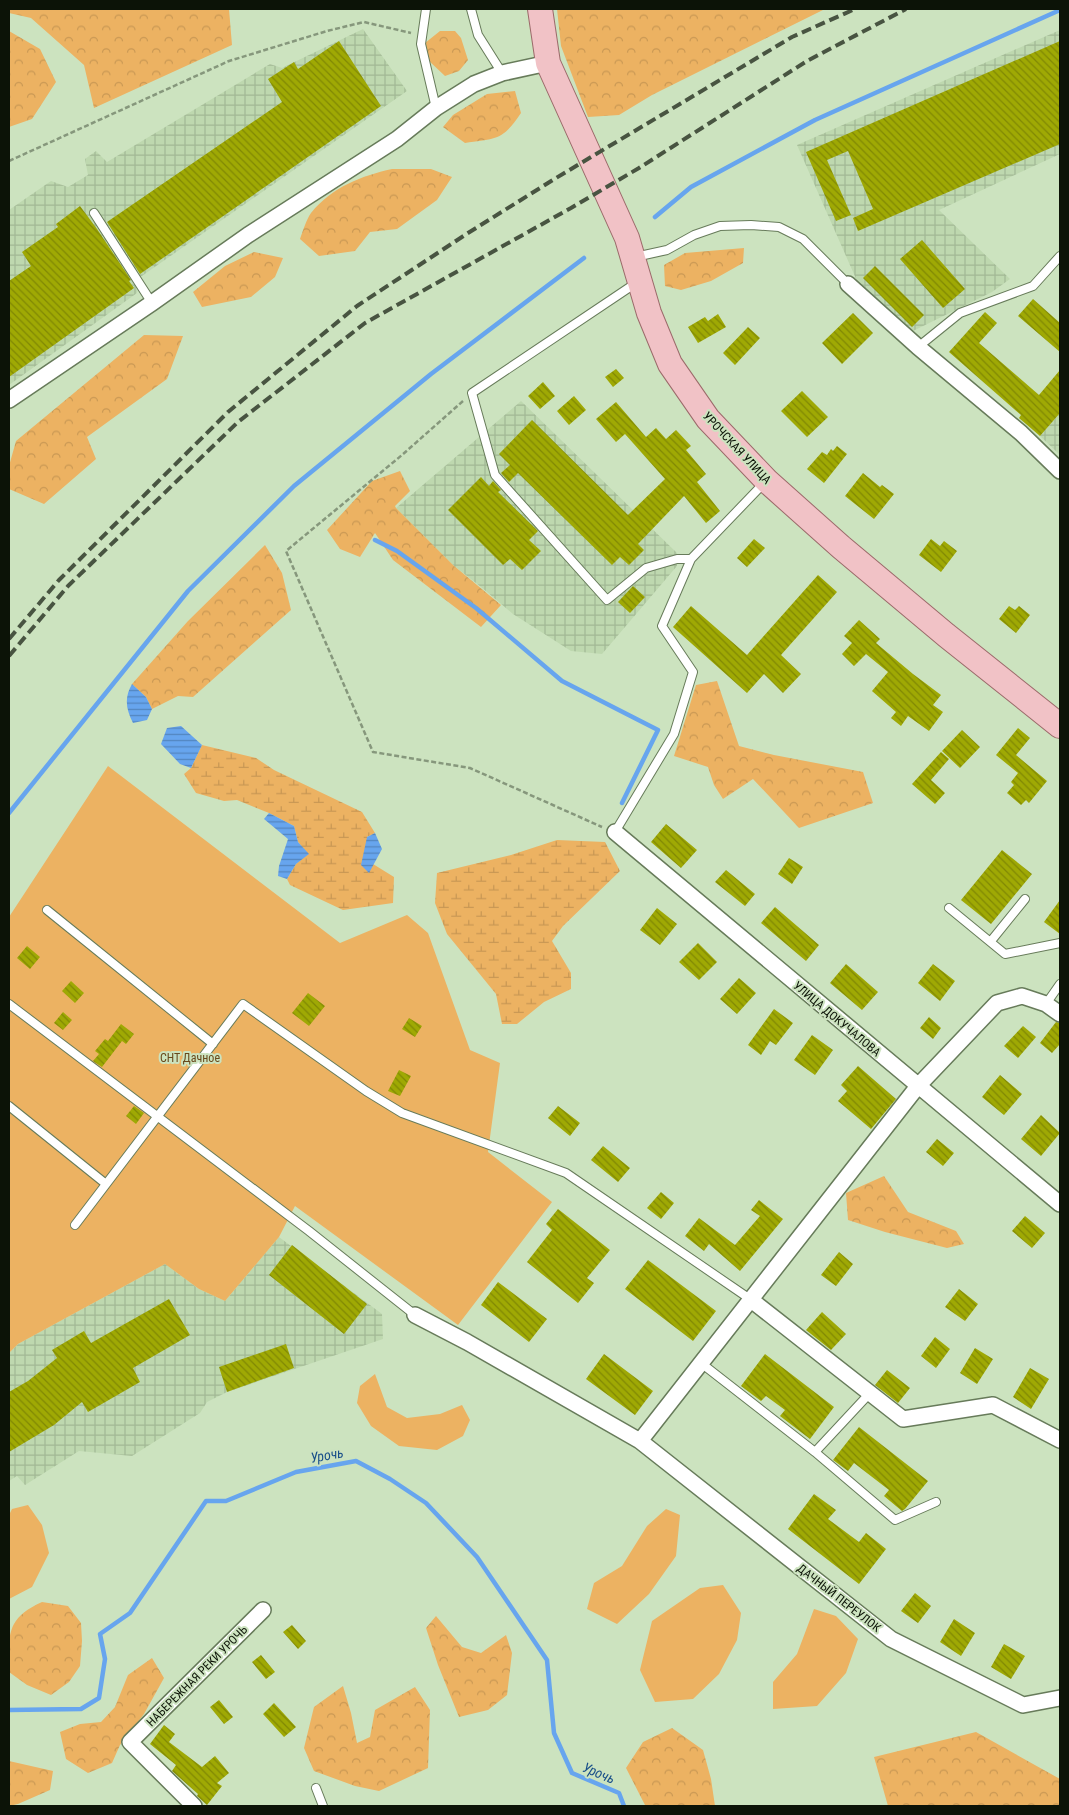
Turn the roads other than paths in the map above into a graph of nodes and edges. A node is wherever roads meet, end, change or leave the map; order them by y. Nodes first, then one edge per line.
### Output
1 (426, 9) edge
2 (471, 9) edge
3 (540, 9) edge
4 (548, 62) junction
5 (502, 73) junction
6 (436, 108) junction
7 (94, 213) dead end
8 (1060, 256) edge
9 (633, 258) junction
10 (639, 280) junction
11 (848, 284) joint
12 (152, 303) junction
13 (918, 347) junction
14 (9, 400) edge
15 (1060, 471) edge
16 (766, 481) junction
17 (691, 559) junction
18 (1060, 726) edge
19 (615, 832) joint
20 (1025, 899) dead end
21 (949, 908) dead end
22 (47, 910) dead end
23 (991, 941) junction
24 (1060, 943) edge
25 (1060, 984) edge
26 (9, 1004) edge
27 (1046, 1004) junction
28 (1060, 1014) edge
29 (213, 1044) junction
30 (918, 1086) junction
31 (9, 1106) edge
32 (158, 1116) junction
33 (106, 1184) junction
34 (1060, 1204) edge
35 (75, 1225) dead end
36 (750, 1299) junction
37 (415, 1315) joint
38 (702, 1363) junction
39 (870, 1393) junction
40 (1060, 1440) edge
41 (640, 1442) junction
42 (815, 1452) junction
43 (936, 1502) dead end
44 (263, 1610) dead end
45 (1060, 1698) edge
46 (316, 1788) dead end
47 (194, 1806) edge
48 (323, 1806) edge

1 - 6 lane
2 - 5 lane
3 - 4 main road, УРОЧСКАЯ УЛИЦА
4 - 5 street
4 - 9 main road, УРОЧСКАЯ УЛИЦА
5 - 6 street
6 - 12 street
7 - 12 lane
8 - 13 lane
9 - 10 main road, УРОЧСКАЯ УЛИЦА
9 - 11 lane
10 - 16 main road, УРОЧСКАЯ УЛИЦА
10 - 17 lane
11 - 13 street
12 - 14 street
13 - 15 street
16 - 17 lane
16 - 18 main road, УРОЧСКАЯ УЛИЦА
17 - 19 lane
19 - 30 street, УЛИЦА ДОКУЧАЛОВА
20 - 23 lane
21 - 23 lane
22 - 29 lane
23 - 24 lane
25 - 27 lane
26 - 32 lane
27 - 28 street
27 - 30 street
29 - 32 lane
29 - 36 lane
30 - 34 street, УЛИЦА ДОКУЧАЛОВА
30 - 36 street
31 - 33 lane
32 - 33 lane
32 - 37 lane
33 - 35 lane
36 - 38 street
36 - 39 street
37 - 41 street, ДАЧНЫЙ ПЕРЕУЛОК
38 - 41 street
38 - 42 lane
39 - 40 street
39 - 42 lane
41 - 45 street, ДАЧНЫЙ ПЕРЕУЛОК
42 - 43 lane
44 - 47 street, НАБЕРЕЖНАЯ РЕКИ УРОЧЬ
46 - 48 lane

